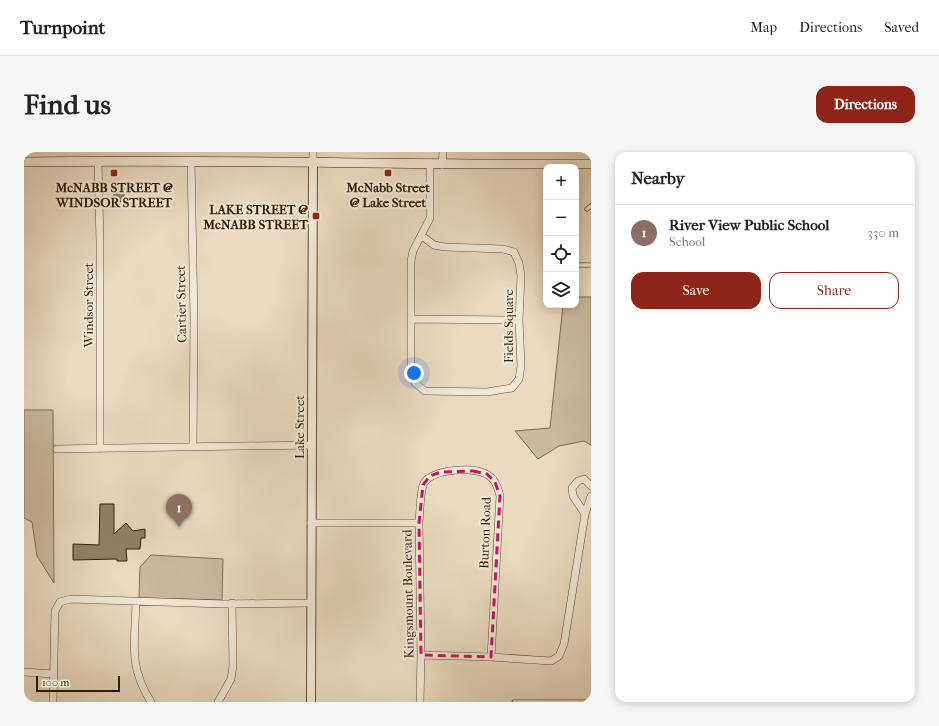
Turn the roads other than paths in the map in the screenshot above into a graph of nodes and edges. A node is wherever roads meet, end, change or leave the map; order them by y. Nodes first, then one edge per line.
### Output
1 (443, 152) edge
2 (313, 156) edge
3 (98, 161) junction
4 (191, 161) junction
5 (24, 162) edge
6 (430, 164) junction
7 (591, 164) edge
8 (442, 165) junction
9 (591, 206) edge
10 (587, 210) dead end
11 (422, 236) junction
12 (579, 265) edge
13 (591, 265) edge
14 (411, 319) junction
15 (519, 320) junction
16 (311, 445) junction
17 (193, 447) junction
18 (57, 449) dead end
19 (100, 449) junction
20 (591, 486) edge
21 (591, 496) edge
22 (585, 514) junction
23 (311, 523) junction
24 (419, 523) junction
25 (136, 602) junction
26 (232, 603) junction
27 (311, 603) junction
28 (421, 655) junction
29 (491, 657) junction
30 (24, 672) edge
31 (53, 674) junction
32 (53, 702) edge
33 (151, 702) edge
34 (218, 702) edge
35 (311, 702) edge
36 (420, 702) edge
37 (514, 702) edge
38 (537, 702) edge
39 (585, 702) edge

1 - 8 street
2 - 4 main road
2 - 6 main road
2 - 16 street, Lake Street
3 - 4 main road
3 - 5 main road
3 - 19 street, Windsor Street
4 - 17 street, Cartier Street
6 - 8 main road
6 - 11 street, Fields Square
7 - 8 main road
9 - 10 lane
11 - 14 street, Fields Square
11 - 15 street, Fields Square
12 - 13 lane
14 - 15 street
14 - 15 street, Fields Square
16 - 17 street
16 - 23 street, Lake Street
17 - 19 street
18 - 19 street
20 - 22 street
21 - 22 street
22 - 29 street
23 - 24 street, Kingsmount Boulevard
23 - 27 street, Lake Street
24 - 28 street, Kingsmount Boulevard
24 - 29 street, Burton Road
25 - 26 street
25 - 31 street
25 - 33 street
26 - 27 street
26 - 34 street
27 - 35 street, Lake Street
28 - 29 street
28 - 36 street, Kingsmount Boulevard
30 - 31 street
31 - 32 street
37 - 38 lane
38 - 39 lane

